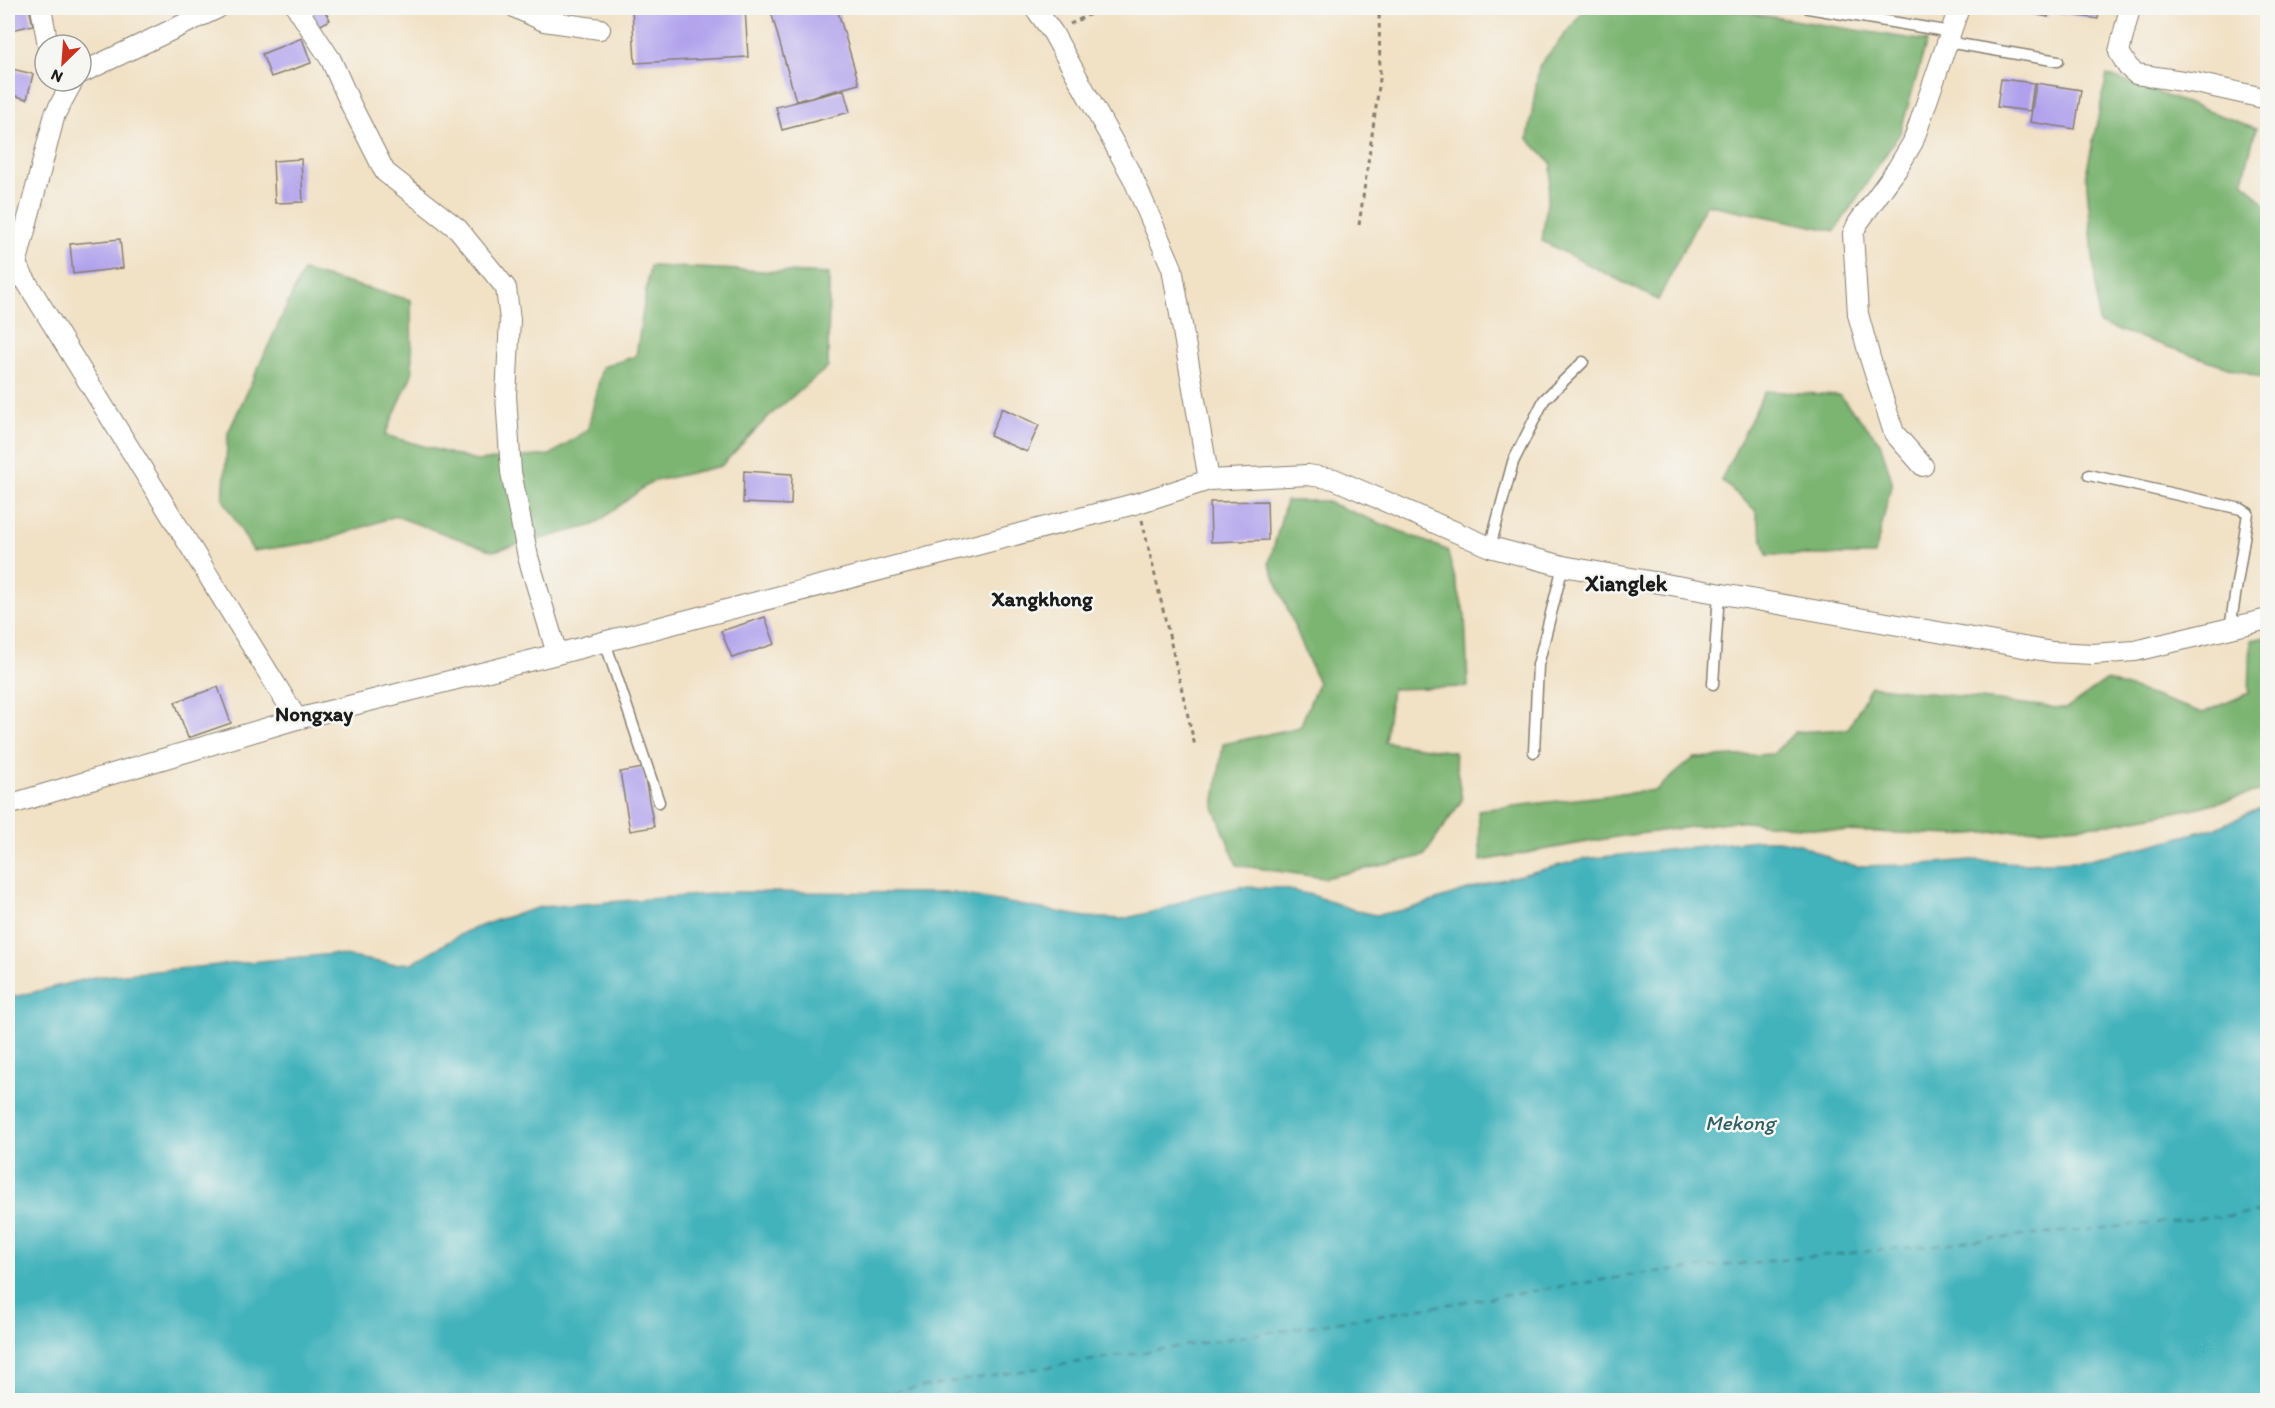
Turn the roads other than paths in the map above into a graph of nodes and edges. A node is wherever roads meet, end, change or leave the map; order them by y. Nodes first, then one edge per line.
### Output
1 (41, 8) edge
2 (218, 8) edge
3 (297, 8) edge
4 (516, 8) edge
5 (1035, 8) edge
6 (1808, 8) edge
7 (1959, 8) edge
8 (2130, 8) edge
9 (600, 29) dead end
10 (46, 33) edge
11 (1949, 37) junction
12 (2058, 61) dead end
13 (93, 67) edge
14 (58, 93) edge
15 (2268, 99) edge
16 (12, 274) edge
17 (1582, 362) dead end
18 (1923, 466) dead end
19 (2089, 475) dead end
20 (1209, 480) junction
21 (1491, 548) junction
22 (1563, 566) junction
23 (1719, 593) junction
24 (2268, 619) edge
25 (2229, 628) junction
26 (605, 642) junction
27 (557, 654) junction
28 (1713, 684) dead end
29 (297, 719) junction
30 (1534, 752) dead end
31 (659, 802) dead end
32 (8, 805) edge

1 - 10 street
2 - 13 street
3 - 27 street
4 - 9 street
5 - 20 street
6 - 11 lane
7 - 11 street
8 - 15 street
11 - 12 lane
11 - 18 street
14 - 16 street
16 - 29 street
17 - 21 lane
19 - 25 lane
20 - 21 street
20 - 26 street
21 - 22 street
22 - 23 street
22 - 30 lane
23 - 25 street
23 - 28 lane
24 - 25 street
26 - 27 street
26 - 31 lane
27 - 29 street
29 - 32 street

